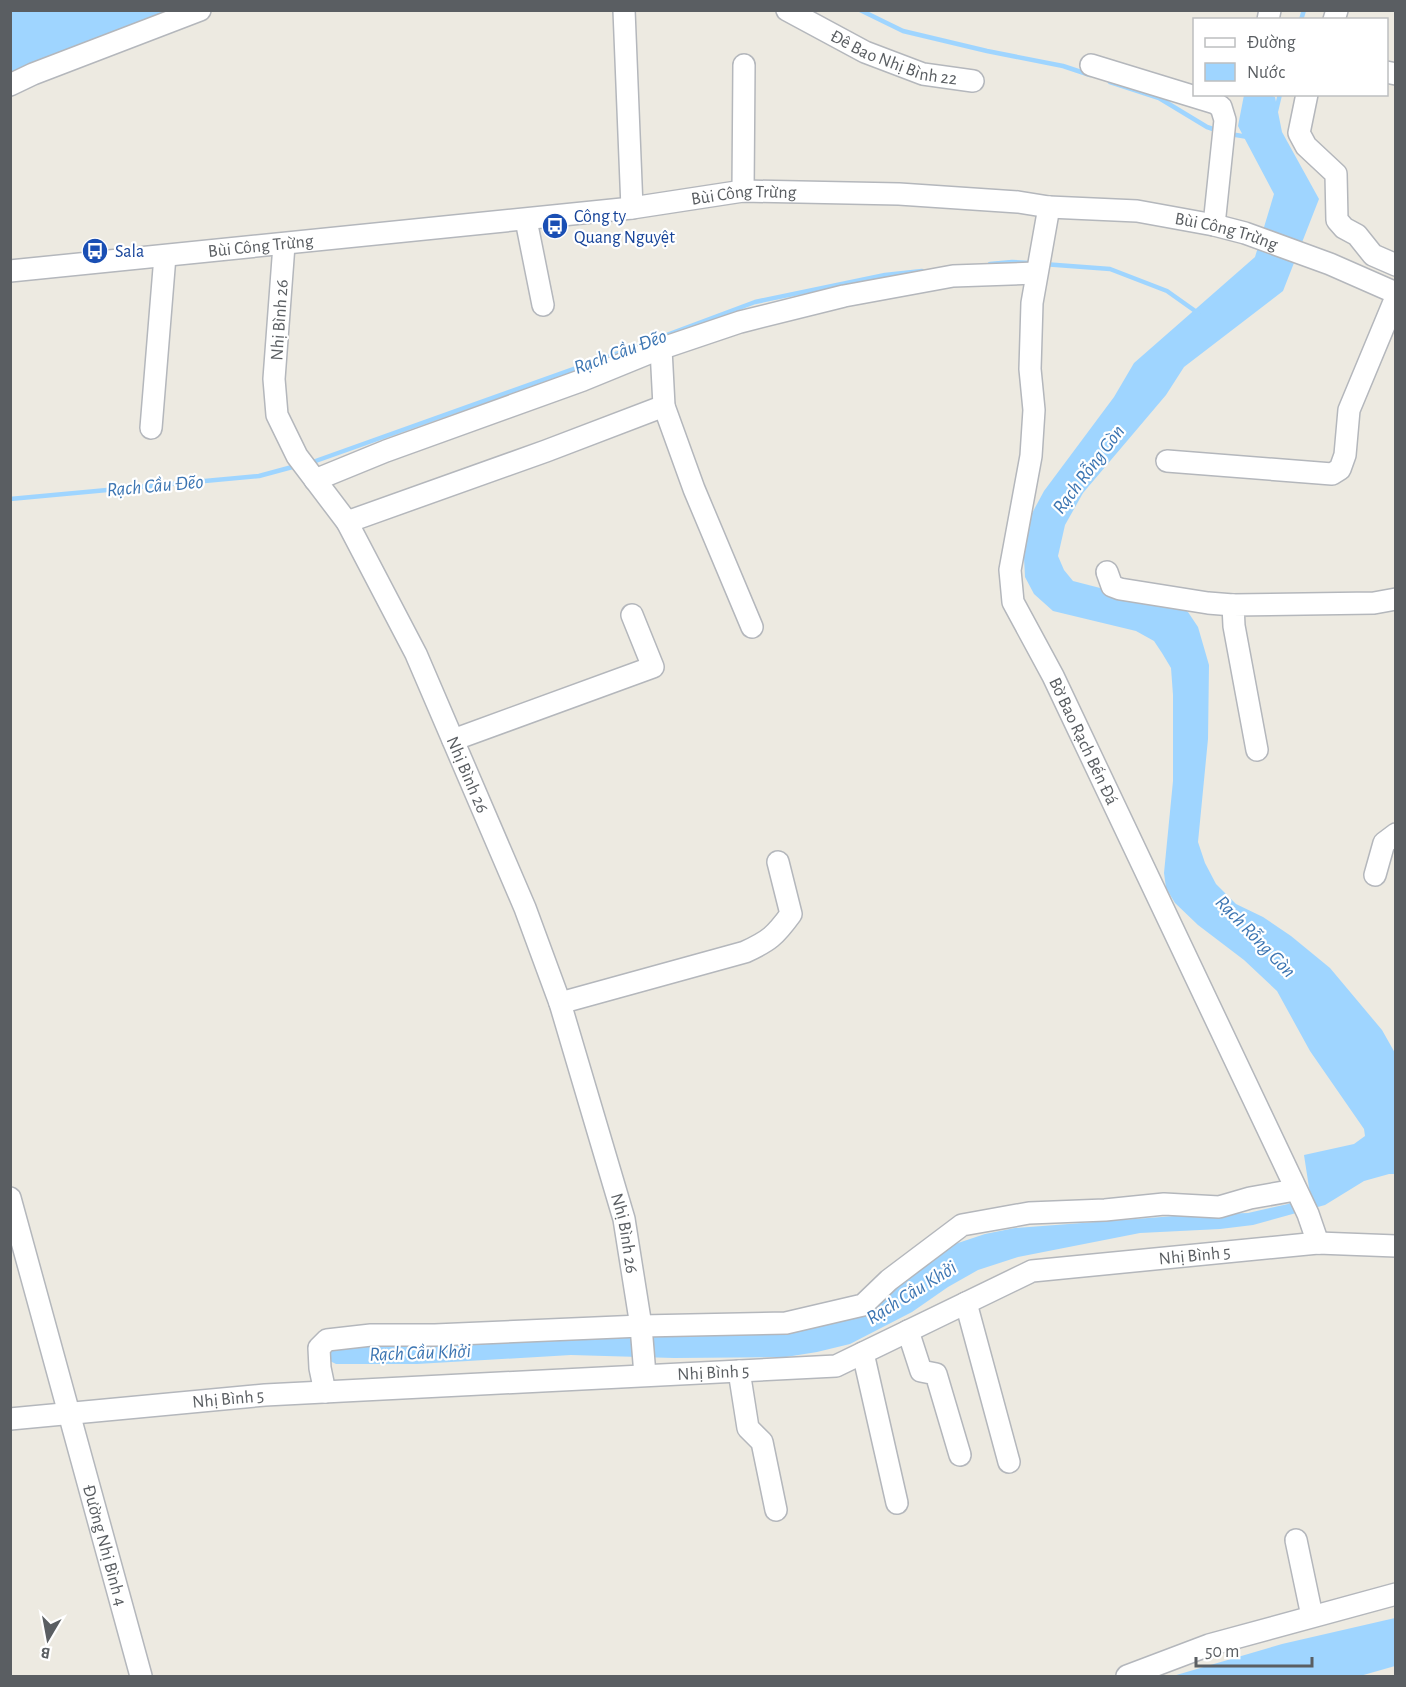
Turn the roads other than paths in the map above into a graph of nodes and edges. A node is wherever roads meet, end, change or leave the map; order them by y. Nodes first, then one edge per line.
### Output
1 (200, 10) edge
2 (624, 10) edge
3 (787, 10) edge
4 (744, 65) dead end
5 (1091, 65) dead end
6 (973, 81) dead end
7 (10, 85) edge
8 (1307, 96) edge
9 (743, 191) junction
10 (1049, 207) junction
11 (633, 208) junction
12 (526, 220) junction
13 (1214, 225) junction
14 (284, 244) junction
15 (165, 256) junction
16 (1395, 265) edge
17 (1037, 269) junction
18 (10, 272) edge
19 (1395, 295) edge
20 (543, 305) dead end
21 (661, 349) junction
22 (664, 406) junction
23 (151, 428) dead end
24 (1167, 461) dead end
25 (313, 477) junction
26 (347, 522) junction
27 (1107, 572) dead end
28 (1395, 599) edge
29 (1233, 605) junction
30 (632, 615) dead end
31 (752, 627) dead end
32 (453, 740) junction
33 (1257, 750) dead end
34 (1395, 834) edge
35 (778, 862) dead end
36 (1375, 875) dead end
37 (560, 1003) junction
38 (10, 1198) edge
39 (1301, 1200) junction
40 (1318, 1243) junction
41 (1395, 1246) edge
42 (966, 1303) junction
43 (641, 1328) junction
44 (908, 1331) junction
45 (863, 1353) junction
46 (645, 1370) junction
47 (739, 1371) junction
48 (325, 1392) junction
49 (70, 1414) junction
50 (10, 1419) edge
51 (960, 1455) dead end
52 (1009, 1462) dead end
53 (897, 1503) dead end
54 (776, 1510) dead end
55 (1296, 1540) dead end
56 (1395, 1594) edge
57 (1312, 1616) junction
58 (141, 1677) edge
59 (1127, 1677) edge

1 - 7 street
2 - 11 street
3 - 6 street, Đê Bao Nhị Bình 22
4 - 9 street
5 - 13 street
8 - 16 street
9 - 10 street, Bùi Công Trừng
9 - 11 street, Bùi Công Trừng
10 - 13 street, Bùi Công Trừng
10 - 17 street, Bờ Bao Rạch Bến Đá
11 - 12 street, Bùi Công Trừng
12 - 14 street, Bùi Công Trừng
12 - 20 street
13 - 19 street, Bùi Công Trừng
14 - 15 street, Bùi Công Trừng
14 - 25 street, Nhị Bình 26
15 - 18 street, Bùi Công Trừng
15 - 23 street
17 - 21 street
17 - 39 street, Bờ Bao Rạch Bến Đá
19 - 24 street
21 - 22 street
21 - 25 street
22 - 26 street
22 - 31 street
25 - 26 street, Nhị Bình 26
26 - 32 street, Nhị Bình 26
27 - 29 street
28 - 29 street
29 - 33 street
30 - 32 street
32 - 37 street, Nhị Bình 26
34 - 36 street
35 - 37 street
37 - 43 street, Nhị Bình 26
38 - 49 street, Đường Nhị Bình 4
39 - 40 street, Bờ Bao Rạch Bến Đá
39 - 43 street
40 - 41 street, Nhị Bình 5
40 - 42 street, Nhị Bình 5
42 - 44 street, Nhị Bình 5
42 - 52 street
43 - 46 street, Nhị Bình 26
43 - 48 street
44 - 45 street, Nhị Bình 5
44 - 51 street
45 - 47 street, Nhị Bình 5
45 - 53 street
46 - 47 street, Nhị Bình 5
46 - 48 street, Nhị Bình 5
47 - 54 street
48 - 49 street, Nhị Bình 5
49 - 50 street, Nhị Bình 5
49 - 58 street, Đường Nhị Bình 4
55 - 57 street
56 - 57 street
57 - 59 street

